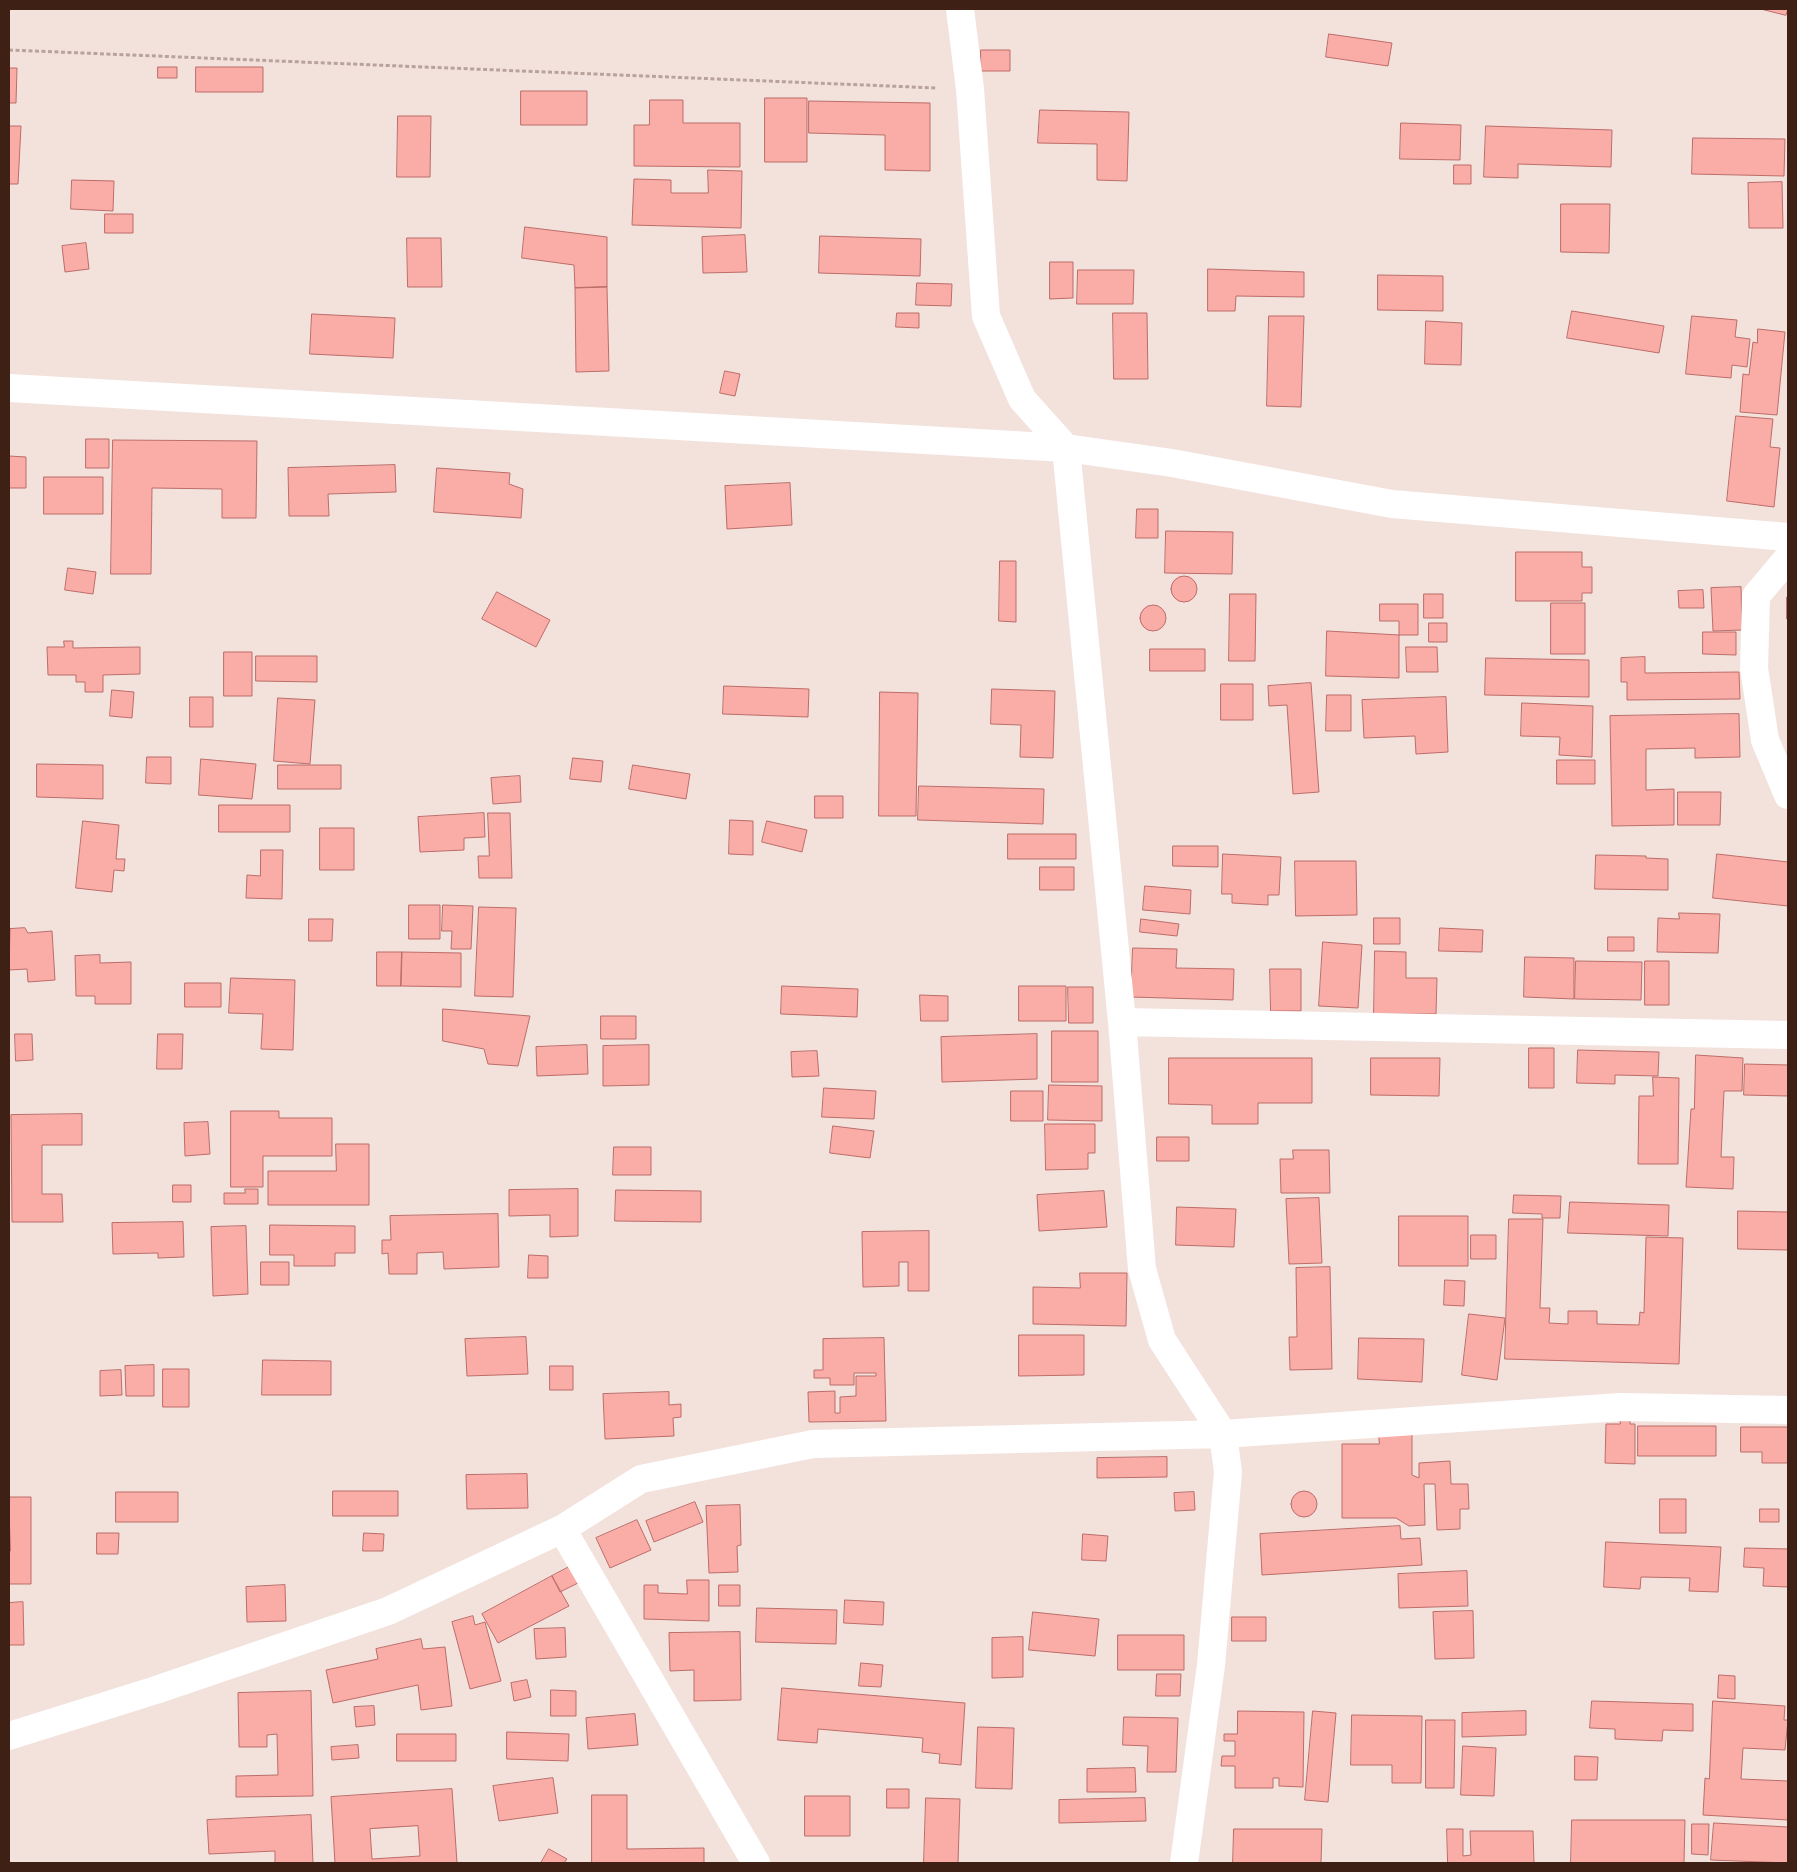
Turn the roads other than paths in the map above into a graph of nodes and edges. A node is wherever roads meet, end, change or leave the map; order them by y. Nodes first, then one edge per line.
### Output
1 (960, 9) edge
2 (9, 388) edge
3 (1066, 448) junction
4 (1788, 537) edge
5 (1788, 558) edge
6 (1788, 795) edge
7 (1122, 1022) junction
8 (1788, 1035) edge
9 (1788, 1410) edge
10 (1223, 1434) junction
11 (562, 1529) junction
12 (9, 1736) edge
13 (756, 1863) edge
14 (1184, 1863) edge

1 - 3 street
2 - 3 street
3 - 4 street
3 - 7 street
5 - 6 street
7 - 8 street
7 - 10 street
9 - 10 street
10 - 11 street
10 - 14 street
11 - 12 street
11 - 13 street

